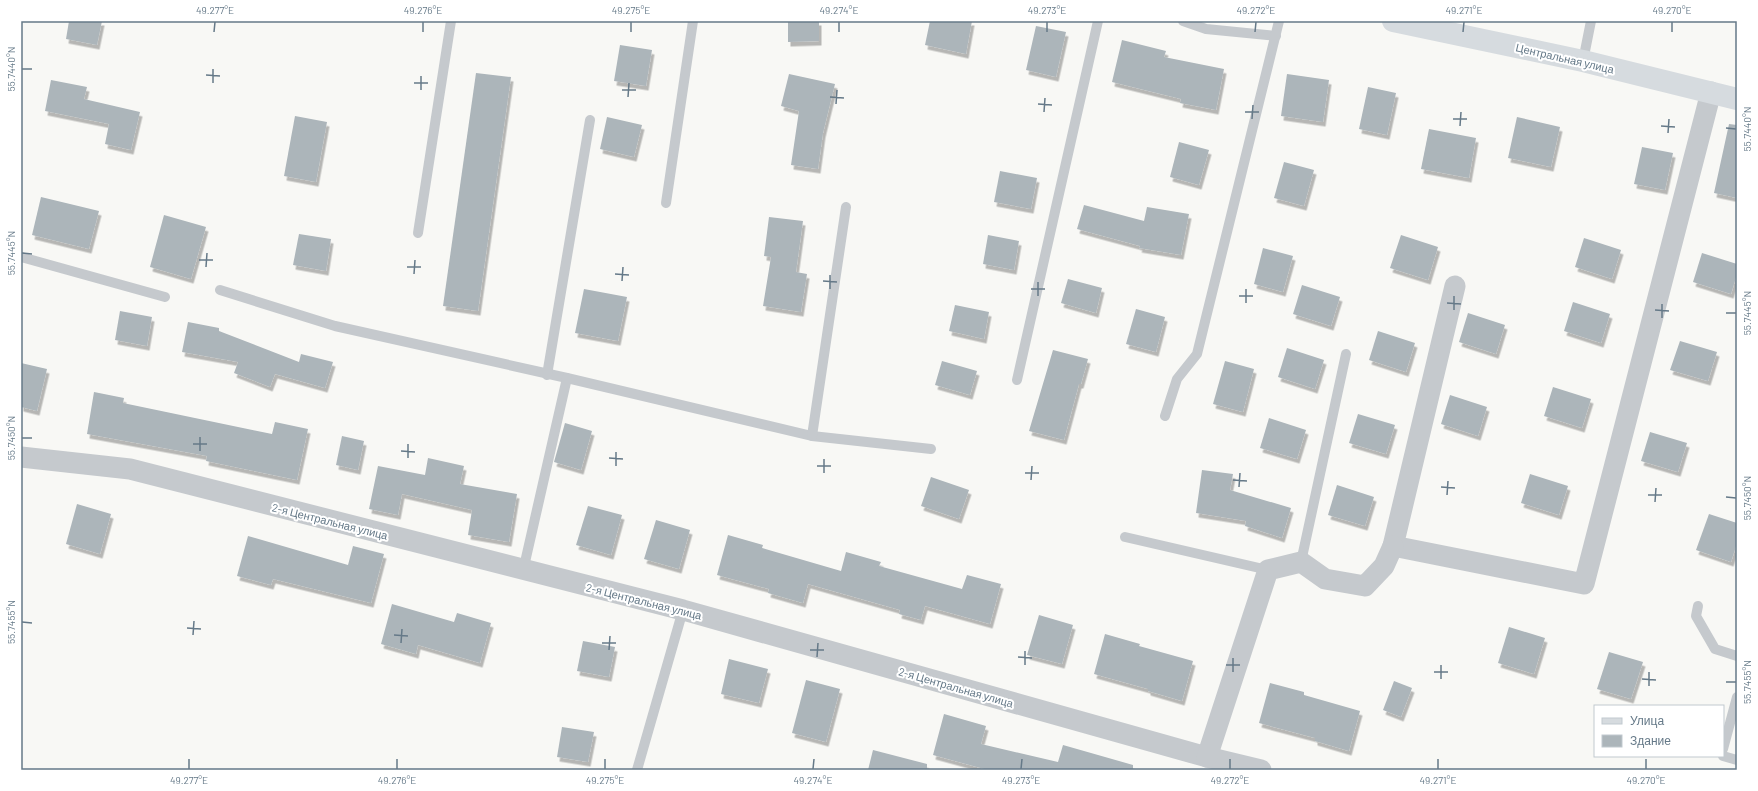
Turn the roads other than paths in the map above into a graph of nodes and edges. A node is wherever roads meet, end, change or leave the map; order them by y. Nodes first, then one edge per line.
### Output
1 (451, 21) edge
2 (693, 21) edge
3 (1098, 21) edge
4 (1183, 21) edge
5 (1279, 21) edge
6 (1591, 21) edge
7 (1403, 22) edge
8 (1276, 36) junction
9 (1583, 61) junction
10 (1710, 92) junction
11 (1737, 99) edge
12 (590, 120) dead end
13 (666, 203) dead end
14 (846, 207) dead end
15 (418, 233) dead end
16 (21, 257) edge
17 (1455, 286) dead end
18 (220, 290) dead end
19 (165, 297) dead end
20 (1346, 354) dead end
21 (547, 375) junction
22 (567, 378) junction
23 (1017, 380) dead end
24 (1165, 416) dead end
25 (812, 436) junction
26 (931, 449) dead end
27 (21, 457) edge
28 (1125, 537) dead end
29 (1394, 546) junction
30 (1301, 562) junction
31 (1268, 570) junction
32 (523, 571) junction
33 (1698, 606) dead end
34 (683, 610) junction
35 (1737, 656) edge
36 (1737, 697) edge
37 (1724, 745) edge
38 (1724, 756) edge
39 (1207, 757) junction
40 (1737, 760) edge
41 (637, 770) edge
42 (1261, 770) edge

1 - 15 lane
2 - 13 lane
3 - 23 lane
4 - 8 lane
5 - 8 lane
6 - 9 lane
7 - 9 street, Центральная улица
8 - 24 lane
9 - 10 street, Центральная улица
10 - 11 street, Центральная улица
10 - 29 street
12 - 21 lane
14 - 25 lane
16 - 19 lane
17 - 29 street
18 - 21 lane
20 - 30 lane
21 - 22 lane
22 - 25 lane
22 - 32 lane
25 - 26 lane
27 - 32 street, 2-я Центральная улица
28 - 31 lane
29 - 30 street
30 - 31 street
31 - 39 street
32 - 34 street, 2-я Центральная улица
33 - 35 lane
34 - 39 street, 2-я Центральная улица
34 - 41 lane
36 - 37 lane
38 - 40 lane
39 - 42 street, 2-я Центральная улица

